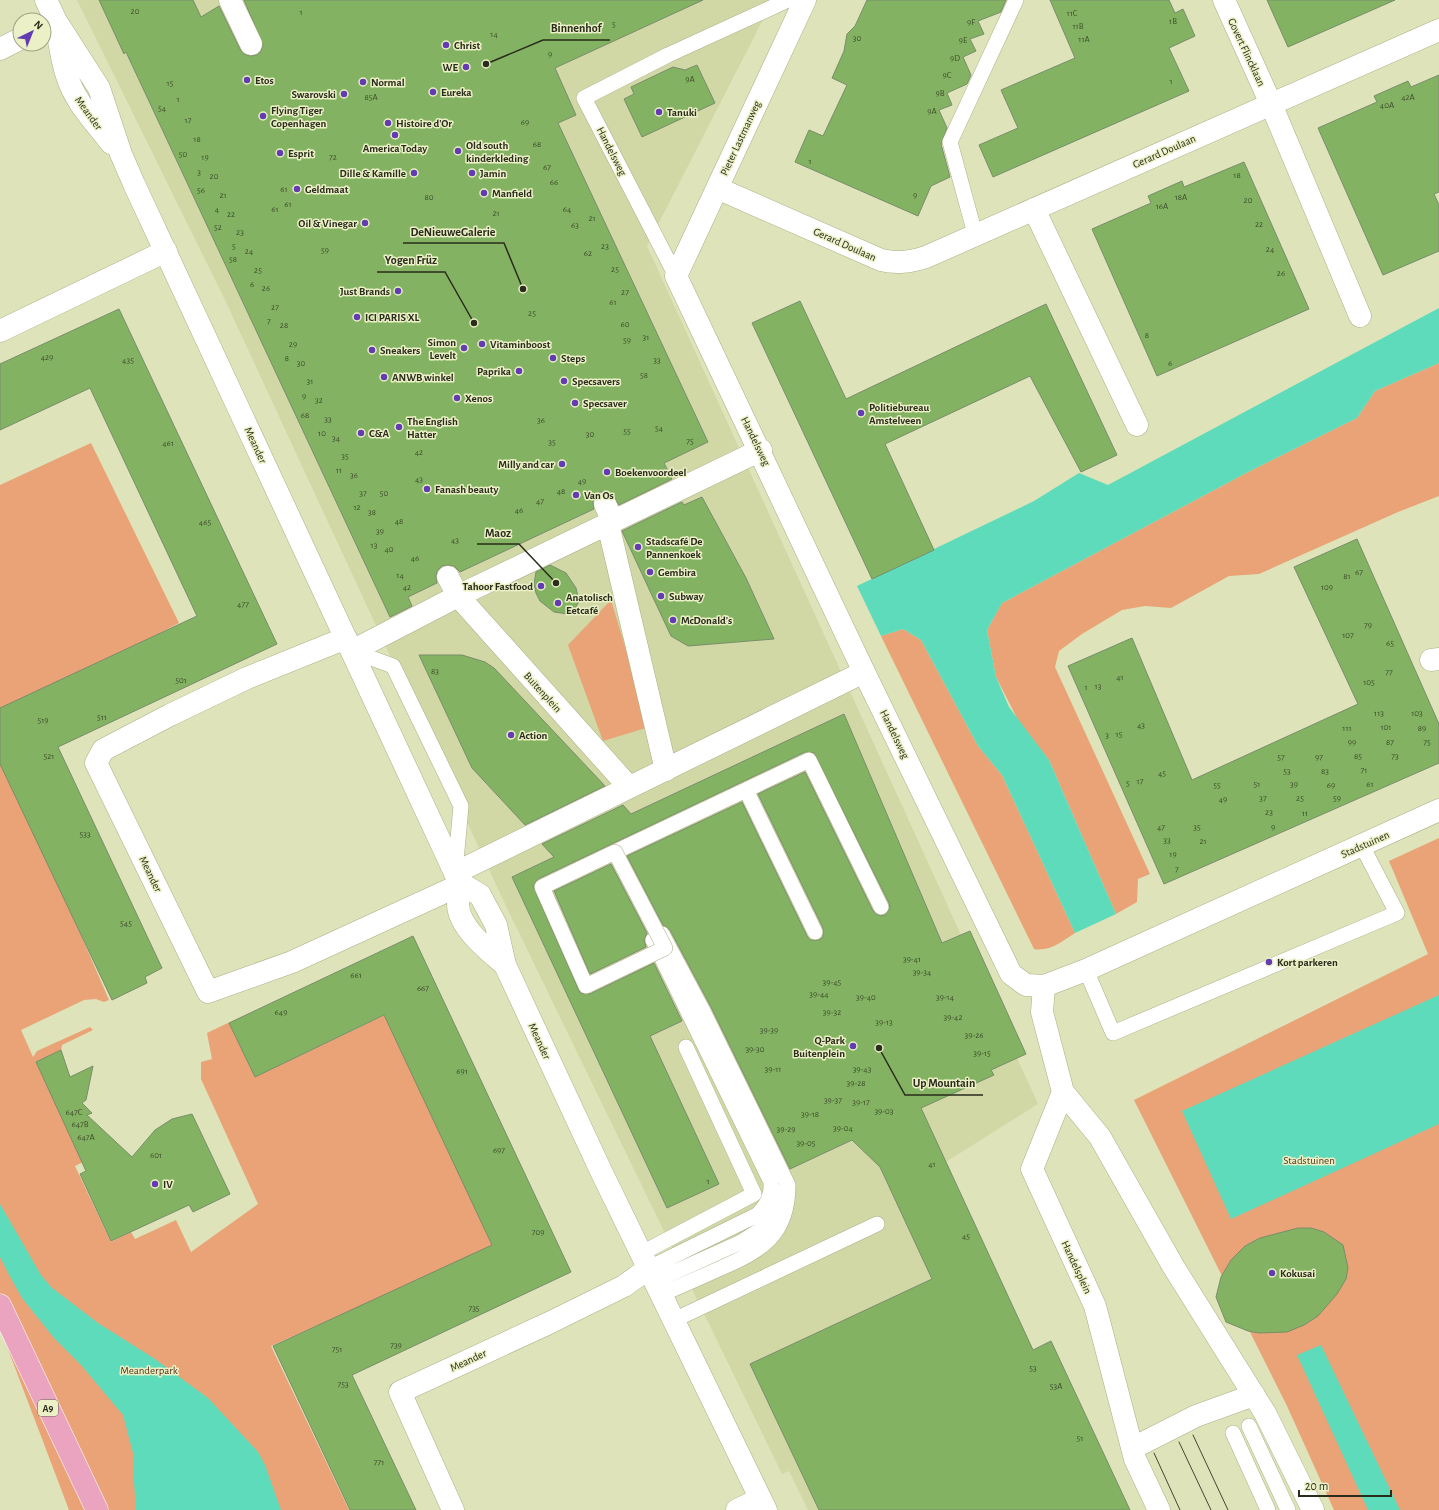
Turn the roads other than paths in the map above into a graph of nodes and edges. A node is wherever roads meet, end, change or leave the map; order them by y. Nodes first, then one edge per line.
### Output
1 (46, 0) edge
2 (230, 0) edge
3 (788, 0) edge
4 (805, 0) edge
5 (1016, 0) edge
6 (1224, 0) edge
7 (48, 12) edge
8 (52, 30) edge
9 (1439, 30) edge
10 (12, 43) edge
11 (251, 44) dead end
12 (0, 49) edge
13 (1271, 104) junction
14 (717, 188) junction
15 (1034, 209) junction
16 (975, 234) junction
17 (166, 251) junction
18 (676, 276) junction
19 (1360, 316) dead end
20 (0, 331) edge
21 (1137, 425) dead end
22 (761, 450) junction
23 (609, 517) junction
24 (448, 577) dead end
25 (458, 596) junction
26 (349, 644) junction
27 (864, 672) junction
28 (666, 770) junction
29 (628, 787) junction
30 (746, 790) junction
31 (1439, 810) edge
32 (1362, 846) junction
33 (615, 852) junction
34 (458, 878) junction
35 (881, 907) dead end
36 (815, 932) dead end
37 (664, 948) junction
38 (1086, 970) junction
39 (1035, 986) junction
40 (686, 1046) dead end
41 (721, 1058) dead end
42 (1063, 1092) junction
43 (877, 1224) dead end
44 (652, 1274) junction
45 (0, 1305) edge
46 (674, 1320) junction
47 (1254, 1395) junction
48 (1249, 1426) dead end
49 (1232, 1434) dead end
50 (1133, 1448) junction
51 (763, 1504) edge
52 (97, 1510) edge
53 (453, 1510) edge
54 (737, 1510) edge
55 (1159, 1510) edge
56 (1268, 1510) edge
57 (1288, 1510) edge
58 (1313, 1510) edge

1 - 7 street, Meander
2 - 11 street
3 - 18 lane, Handelsweg
4 - 14 street, Pieter Lastmanweg
5 - 16 lane
6 - 13 street, Govert Flincklaan
8 - 17 street, Meander
9 - 13 street, Gerard Doulaan
10 - 12 street
13 - 15 street, Gerard Doulaan
13 - 19 street
14 - 16 street, Gerard Doulaan
14 - 18 street, Pieter Lastmanweg
15 - 16 street, Gerard Doulaan
15 - 21 street
17 - 20 street
17 - 26 street, Meander
18 - 22 street, Handelsweg
22 - 23 street
22 - 27 street, Handelsweg
23 - 25 street
23 - 28 street
24 - 25 street, Buitenplein
25 - 26 street
25 - 29 street, Buitenplein
26 - 34 street, Meander
26 - 34 lane, Meander
26 - 34 street, Meander
27 - 28 street
27 - 39 street, Handelsweg
28 - 29 street
29 - 34 street
30 - 33 lane
30 - 35 lane
30 - 36 lane
31 - 32 street, Stadstuinen
32 - 38 street, Stadstuinen
32 - 38 lane
33 - 37 lane, bridge
33 - 37 lane, bridge
34 - 44 street, Meander
37 - 41 lane
38 - 39 street, Stadstuinen
39 - 42 street
40 - 44 lane
42 - 47 street
42 - 50 street, Handelsplein
43 - 46 lane
44 - 44 lane
44 - 46 street, Meander
44 - 53 street, Meander
45 - 52 highway, A9
46 - 51 street, Meander
47 - 50 street
47 - 58 street
48 - 57 lane
49 - 56 lane
50 - 55 street, Handelsplein
51 - 54 street, Meander

